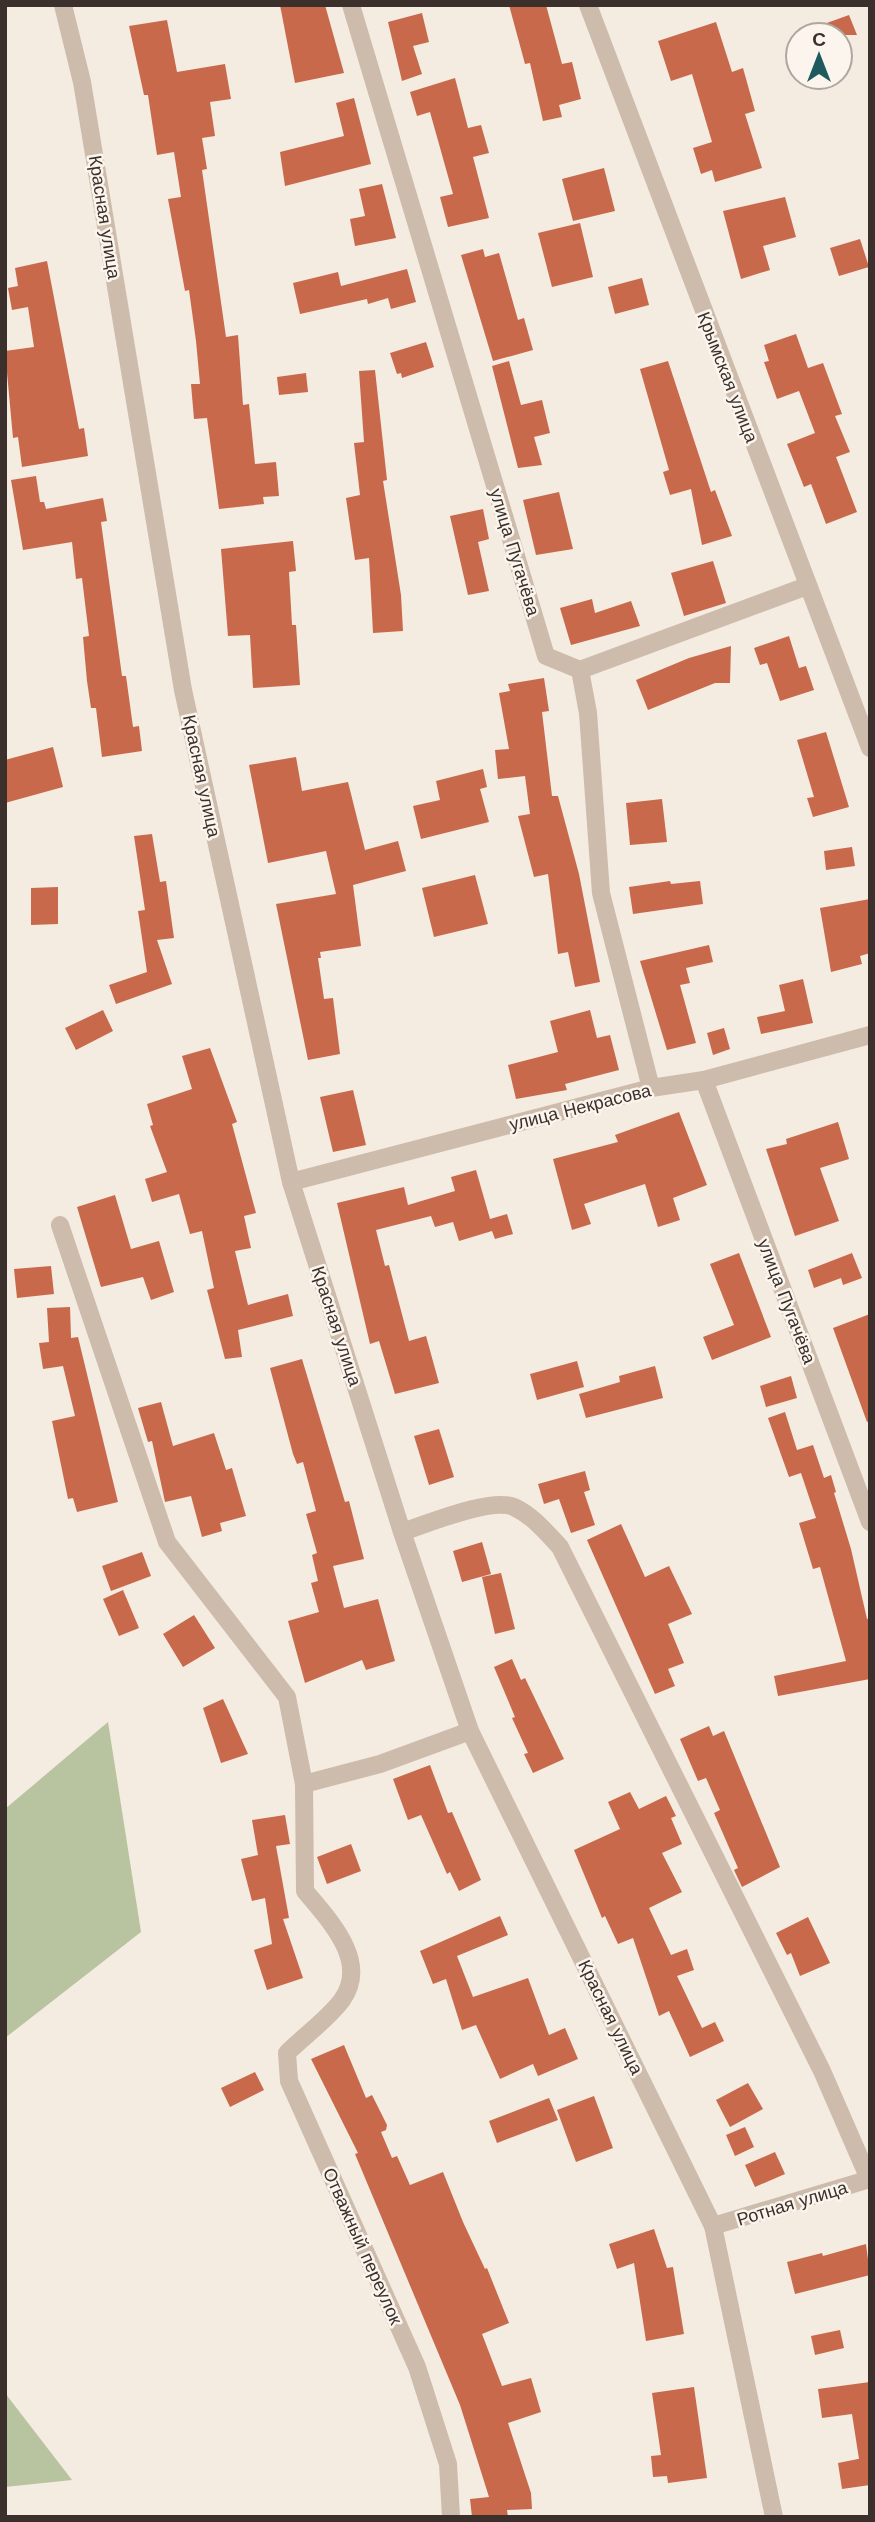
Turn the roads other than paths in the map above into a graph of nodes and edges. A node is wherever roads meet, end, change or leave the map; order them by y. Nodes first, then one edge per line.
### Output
1 (63, 5) edge
2 (351, 5) edge
3 (588, 5) edge
4 (807, 586) junction
5 (580, 670) junction
6 (870, 748) edge
7 (870, 1035) edge
8 (704, 1080) junction
9 (651, 1088) junction
10 (291, 1182) junction
11 (60, 1225) dead end
12 (870, 1522) edge
13 (402, 1532) junction
14 (470, 1731) junction
15 (304, 1784) junction
16 (870, 2179) edge
17 (713, 2226) junction
18 (771, 2516) edge
19 (452, 2517) edge

1 - 10 street, Красная улица
2 - 5 street, улица Пугачёва
3 - 4 street, Крымская улица
4 - 5 street
4 - 6 street, Крымская улица
5 - 9 street
7 - 8 street, улица Некрасова
8 - 9 street, улица Некрасова
8 - 12 street, улица Пугачёва
9 - 10 street, улица Некрасова
10 - 13 street, Красная улица
11 - 15 street
13 - 14 street, Красная улица
13 - 16 street
14 - 15 street
14 - 17 street, Красная улица
15 - 19 street, Отважный переулок
16 - 17 street, Ротная улица
17 - 18 street, Красная улица

